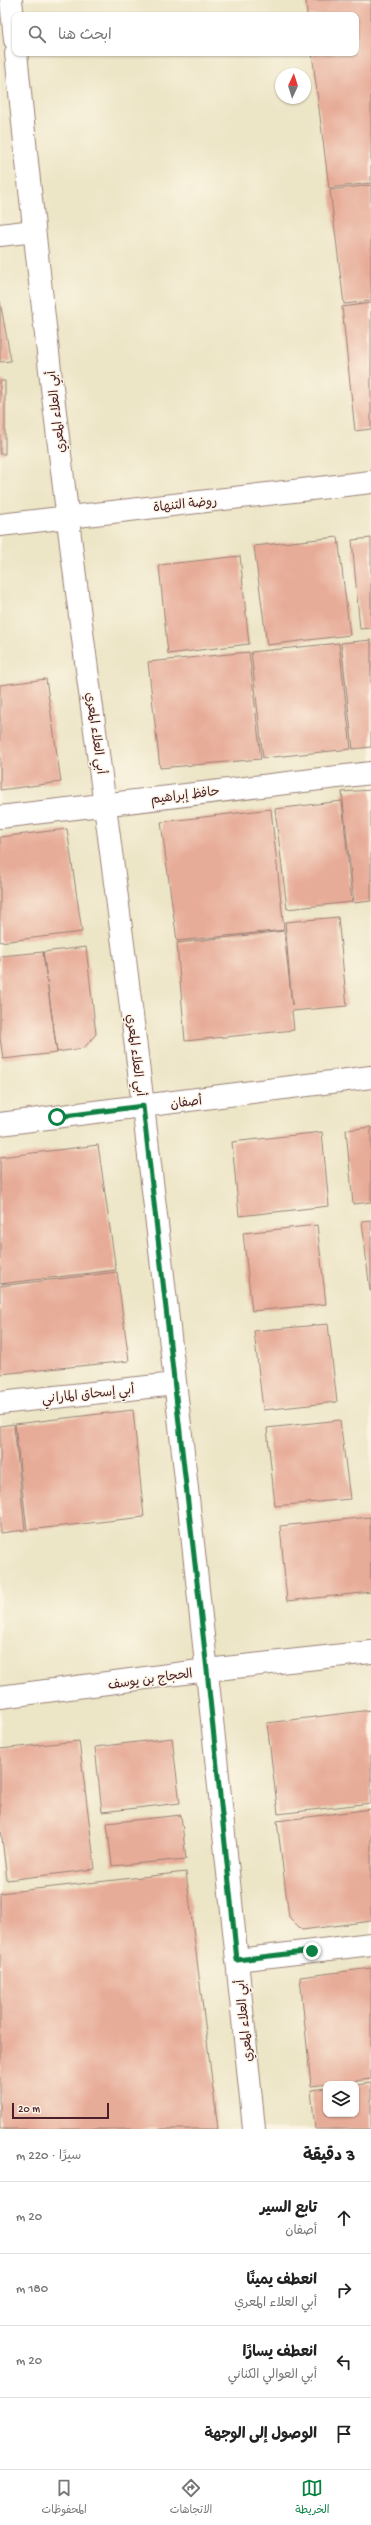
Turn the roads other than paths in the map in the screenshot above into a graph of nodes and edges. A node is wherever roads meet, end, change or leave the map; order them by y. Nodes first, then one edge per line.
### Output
1 (11, 0) edge
2 (12, 12) edge
3 (16, 56) edge
4 (34, 231) junction
5 (0, 235) edge
6 (371, 482) edge
7 (67, 516) junction
8 (0, 525) edge
9 (371, 773) edge
10 (106, 803) junction
11 (0, 817) edge
12 (371, 1077) edge
13 (143, 1106) junction
14 (0, 1124) edge
15 (175, 1384) junction
16 (0, 1402) edge
17 (371, 1652) edge
18 (207, 1670) junction
19 (0, 1697) edge
20 (371, 1944) edge
21 (237, 1960) junction
22 (254, 2129) edge

1 - 2 street
3 - 4 street, أبي العلاء المعري
4 - 5 street
4 - 7 street, أبي العلاء المعري
6 - 7 street, روضة التنهاة
7 - 8 street, روضة التنهاة
7 - 10 street, أبي العلاء المعري
9 - 10 street, حافظ إبراهيم
10 - 11 street, حافظ إبراهيم
10 - 13 street, أبي العلاء المعري
12 - 13 street, أصفان
13 - 14 street, أصفان
13 - 15 street, أبي العلاء المعري
15 - 16 street, أبي إسحاق الماراني
15 - 18 street, أبي العلاء المعري
17 - 18 street, الحجاج بن يوسف
18 - 19 street, الحجاج بن يوسف
18 - 21 street, أبي العلاء المعري
20 - 21 street
21 - 22 street, أبي العلاء المعري

